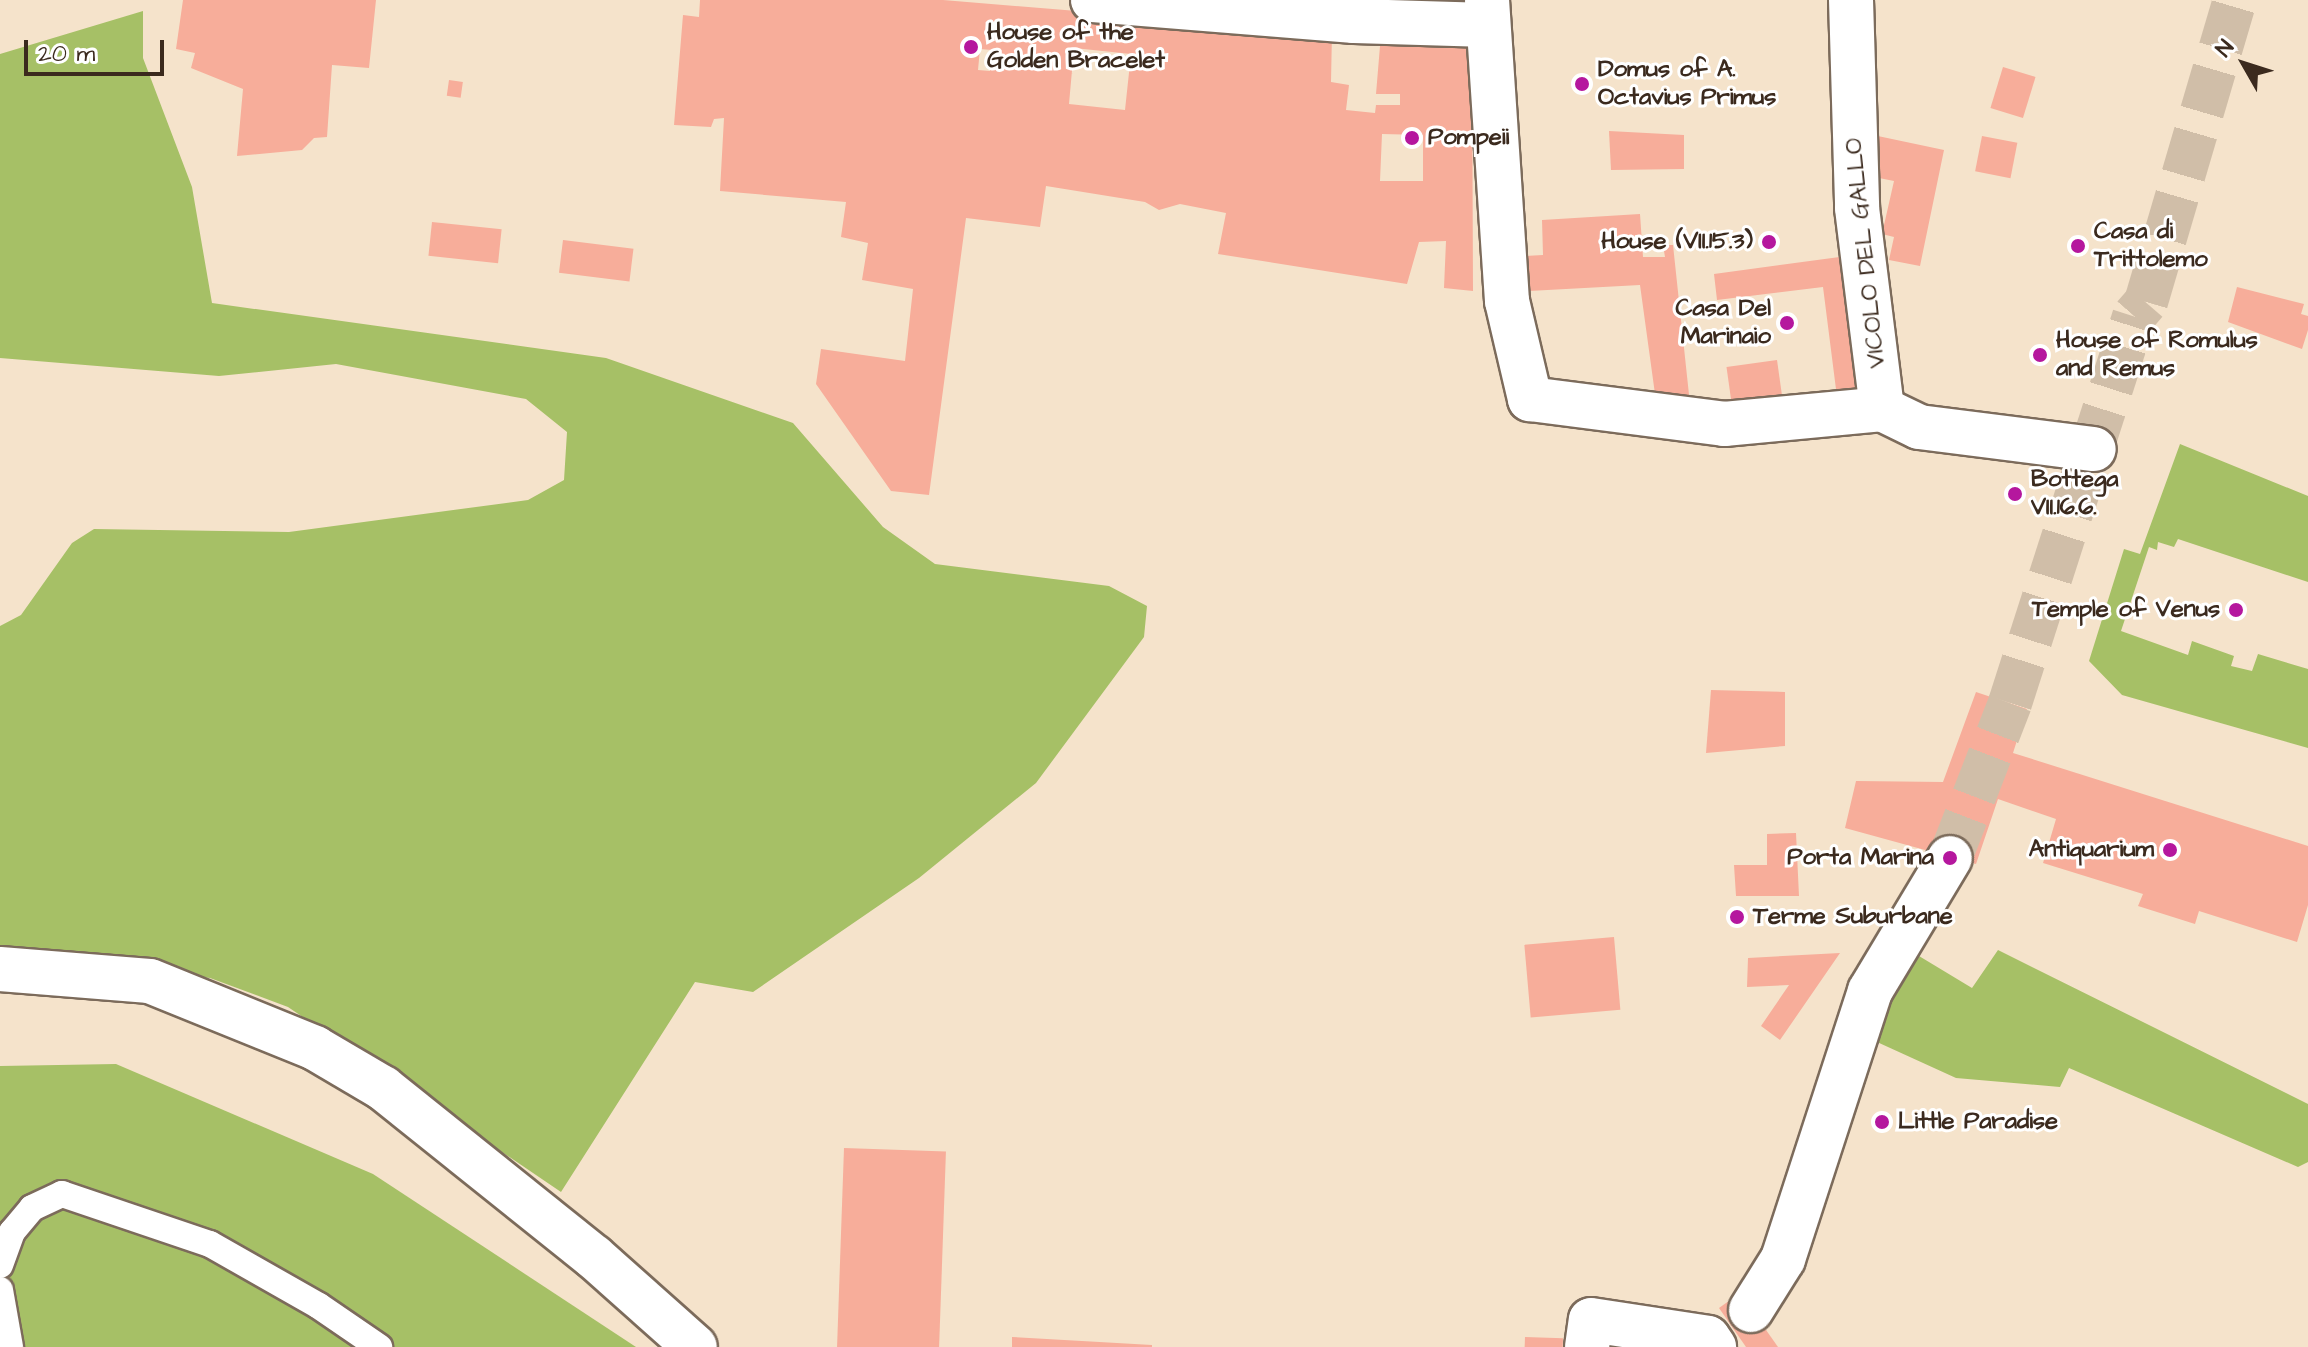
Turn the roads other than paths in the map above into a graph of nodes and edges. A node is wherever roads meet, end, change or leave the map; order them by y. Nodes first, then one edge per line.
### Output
1 (1093, 0) edge
2 (1851, 0) edge
3 (1488, 12) edge
4 (1882, 409) junction
5 (2094, 449) dead end
6 (1950, 858) tunnel mouth
7 (0, 969) edge
8 (0, 1265) edge
9 (0, 1290) edge
10 (1726, 1330) edge
11 (10, 1347) edge
12 (379, 1347) edge
13 (695, 1347) edge
14 (1587, 1347) edge

1 - 3 street
2 - 4 street, VICOLO DEL GALLO
3 - 4 street
4 - 5 street
6 - 10 street
7 - 13 street
8 - 12 lane
9 - 11 lane
10 - 14 street

